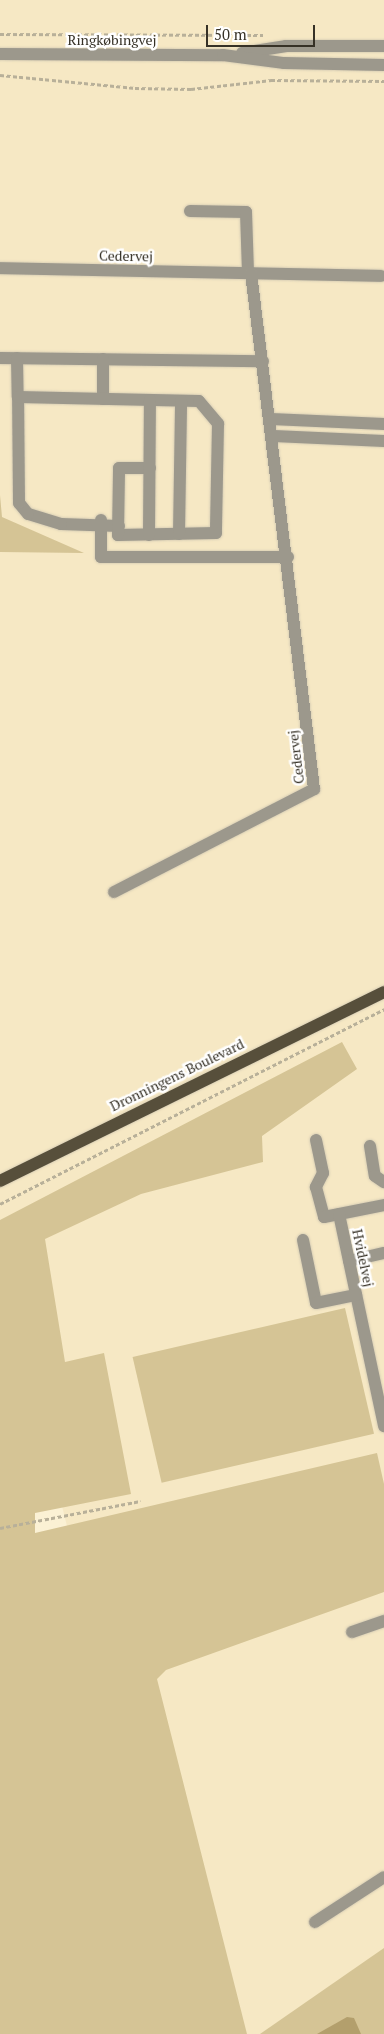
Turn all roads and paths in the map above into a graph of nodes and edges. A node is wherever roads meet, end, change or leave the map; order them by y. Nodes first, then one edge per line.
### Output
1 (0, 34) edge
2 (268, 35) dead end
3 (384, 46) edge
4 (0, 54) edge
5 (224, 55) junction
6 (384, 65) edge
7 (0, 75) edge
8 (384, 81) edge
9 (190, 211) dead end
10 (0, 268) edge
11 (249, 274) junction
12 (381, 276) dead end
13 (0, 358) edge
14 (18, 358) junction
15 (103, 359) junction
16 (263, 361) junction
17 (18, 397) junction
18 (103, 399) junction
19 (150, 400) junction
20 (182, 401) junction
21 (272, 419) junction
22 (384, 424) edge
23 (274, 436) junction
24 (384, 442) edge
25 (150, 468) junction
26 (101, 523) junction
27 (119, 526) junction
28 (179, 534) junction
29 (149, 535) junction
30 (288, 557) junction
31 (114, 892) dead end
32 (384, 986) edge
33 (384, 992) edge
34 (368, 998) junction
35 (384, 1009) edge
36 (316, 1140) dead end
37 (370, 1146) dead end
38 (0, 1181) edge
39 (384, 1182) edge
40 (0, 1204) edge
41 (384, 1204) edge
42 (339, 1214) junction
43 (303, 1240) dead end
44 (384, 1253) edge
45 (348, 1260) junction
46 (356, 1295) junction
47 (378, 1373) edge
48 (384, 1426) edge
49 (140, 1501) dead end
50 (0, 1528) edge
51 (384, 1620) edge
52 (352, 1632) dead end
53 (384, 1877) edge
54 (315, 1922) dead end

1 - 2 path
3 - 5 street, Ringkøbingvej
4 - 5 street, Ringkøbingvej
5 - 6 street, Ringkøbingvej
7 - 8 path
9 - 11 street
10 - 11 street, Cedervej
11 - 12 street, Cedervej
11 - 16 street, Cedervej
13 - 14 street
14 - 15 street
14 - 17 street
15 - 16 street
15 - 18 street
16 - 21 street, Cedervej
17 - 18 street
17 - 26 street
18 - 19 street
19 - 20 street
19 - 25 street
20 - 28 street
20 - 28 street
21 - 22 street
21 - 23 street, Cedervej
23 - 24 street
23 - 30 street, Cedervej
25 - 27 street
25 - 29 street
26 - 27 street
26 - 30 street
27 - 29 street
28 - 29 street
30 - 31 street, Cedervej
32 - 34 main road, Dronningens Boulevard
33 - 34 main road, Dronningens Boulevard
34 - 38 main road, Dronningens Boulevard
35 - 40 path
36 - 42 street
37 - 39 street
41 - 42 street
42 - 45 street, Hvidelvej
43 - 46 street
44 - 45 street
45 - 46 street, Hvidelvej
46 - 47 street, Hvidelvej
47 - 48 street, Hvidelvej
49 - 50 path
51 - 52 street
53 - 54 street

